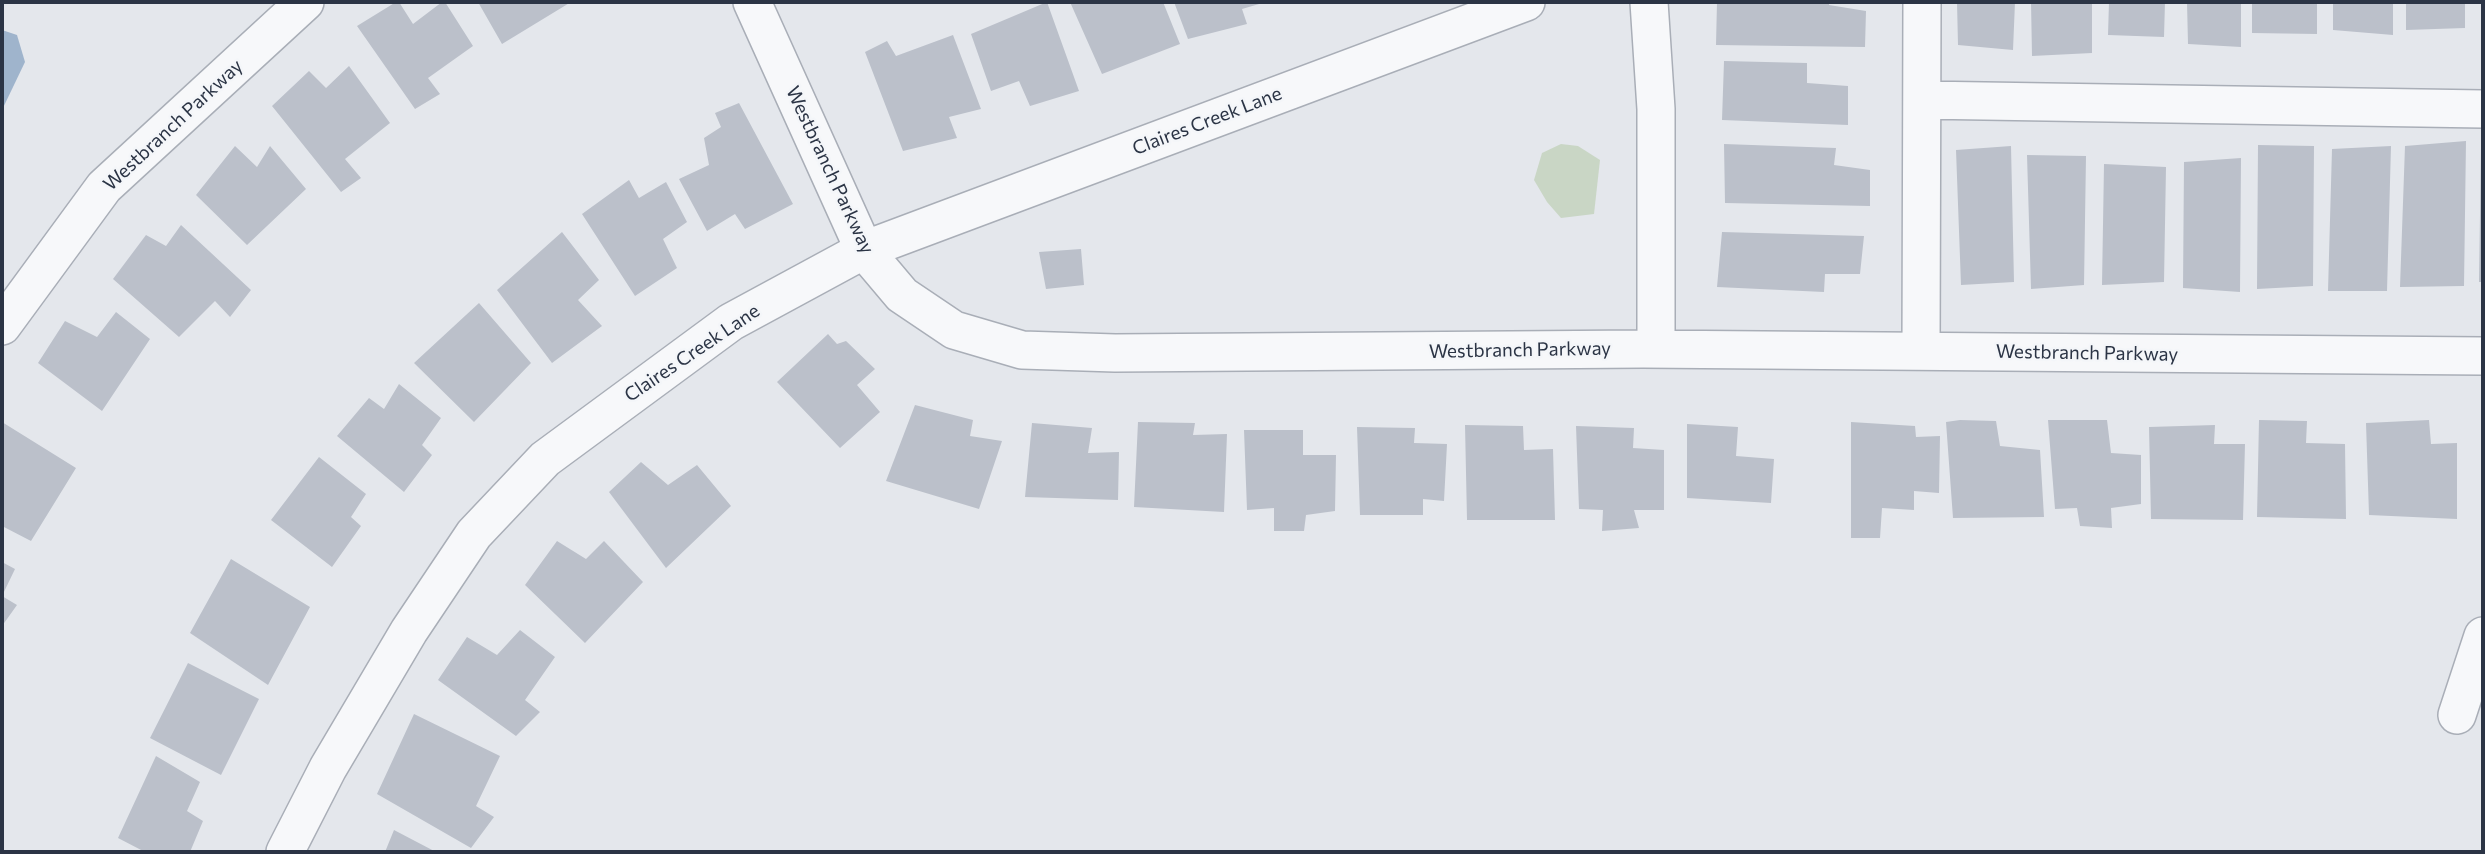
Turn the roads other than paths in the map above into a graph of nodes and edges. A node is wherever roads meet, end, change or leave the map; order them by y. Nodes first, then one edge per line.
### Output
1 (305, 2) edge
2 (752, 2) edge
3 (1525, 2) edge
4 (1649, 2) edge
5 (1922, 2) edge
6 (1922, 100) junction
7 (2483, 109) edge
8 (864, 250) junction
9 (2, 326) edge
10 (1656, 349) junction
11 (1921, 351) junction
12 (2483, 356) edge
13 (2483, 636) edge
14 (2457, 715) dead end
15 (285, 852) edge

1 - 9 street, Westbranch Parkway
2 - 8 street, Westbranch Parkway
3 - 8 street, Claires Creek Lane
4 - 10 street
5 - 6 street
6 - 7 street
6 - 11 street
8 - 10 street, Westbranch Parkway
8 - 15 street, Claires Creek Lane
10 - 11 street, Westbranch Parkway
11 - 12 street, Westbranch Parkway
13 - 14 street

